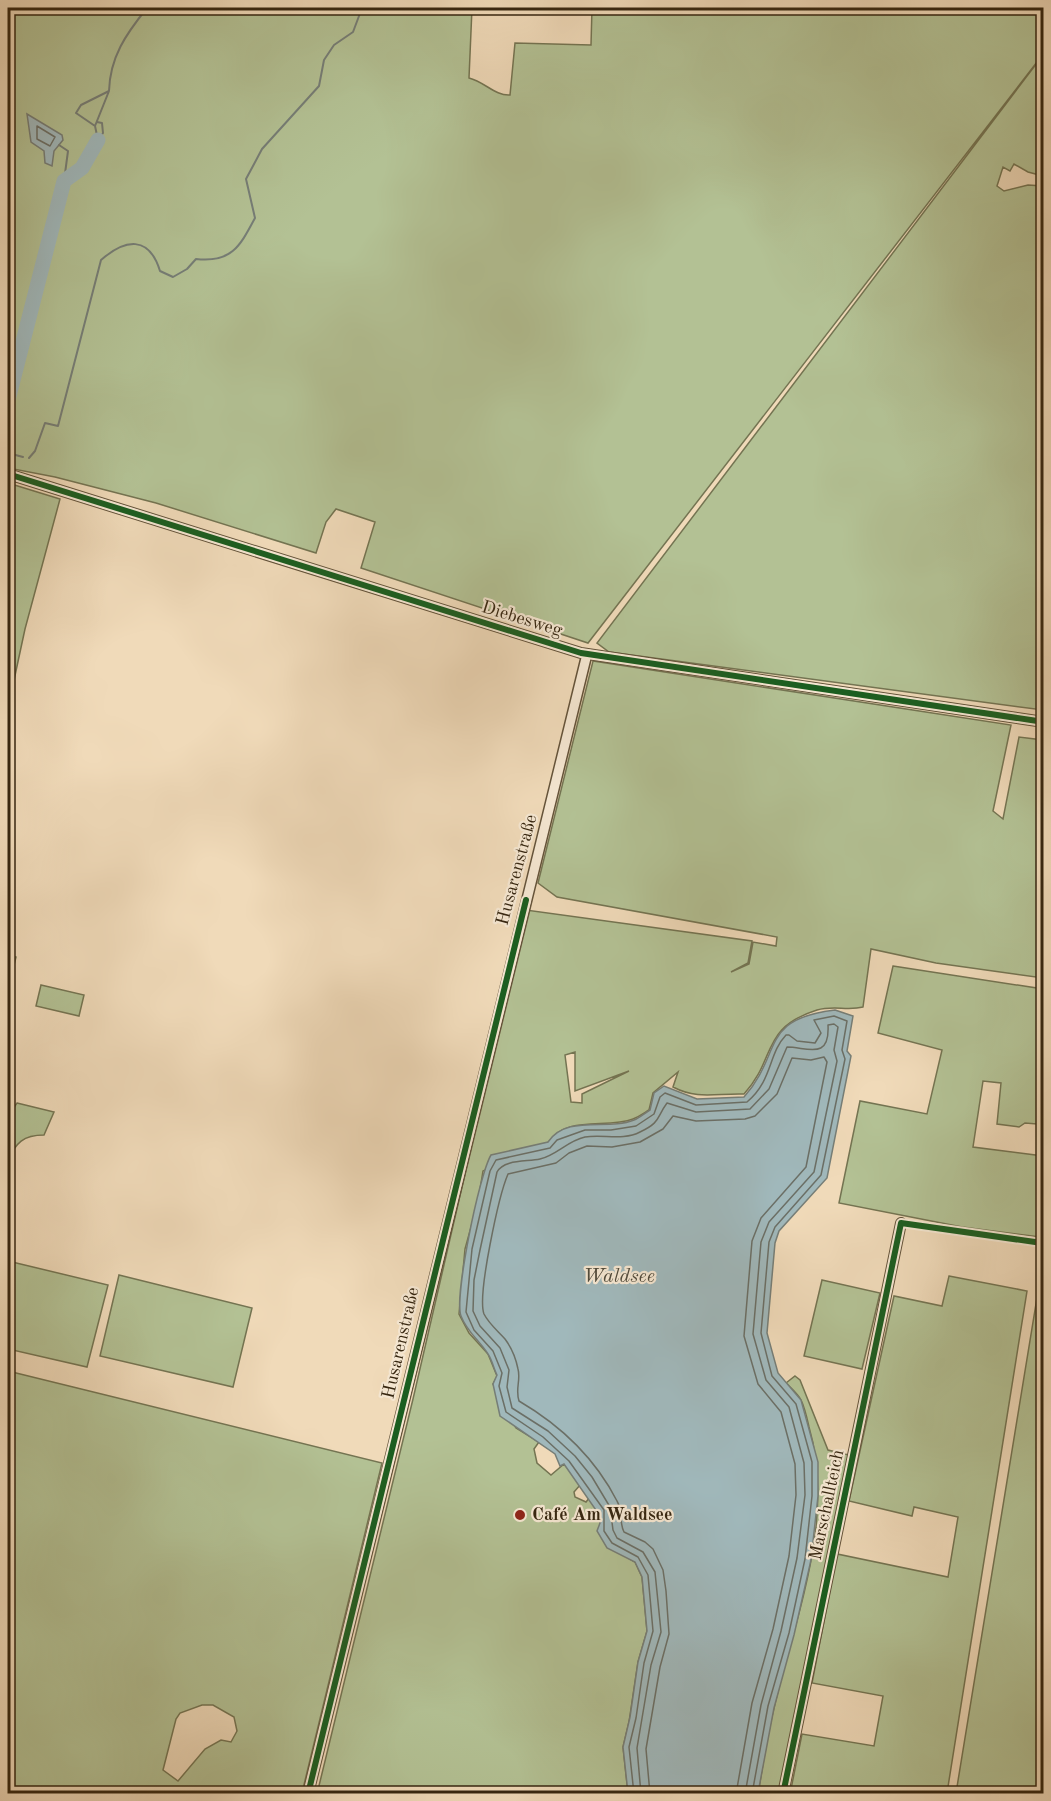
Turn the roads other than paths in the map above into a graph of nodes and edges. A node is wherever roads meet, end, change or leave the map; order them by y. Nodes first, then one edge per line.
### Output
1 (8, 474) edge
2 (587, 654) junction
3 (1044, 722) edge
4 (901, 1223) dead end
5 (308, 1794) edge
6 (783, 1794) edge

1 - 2 street, Diebesweg
2 - 3 street, Diebesweg
2 - 5 street, Husarenstraße
4 - 6 street, Marschallteich

